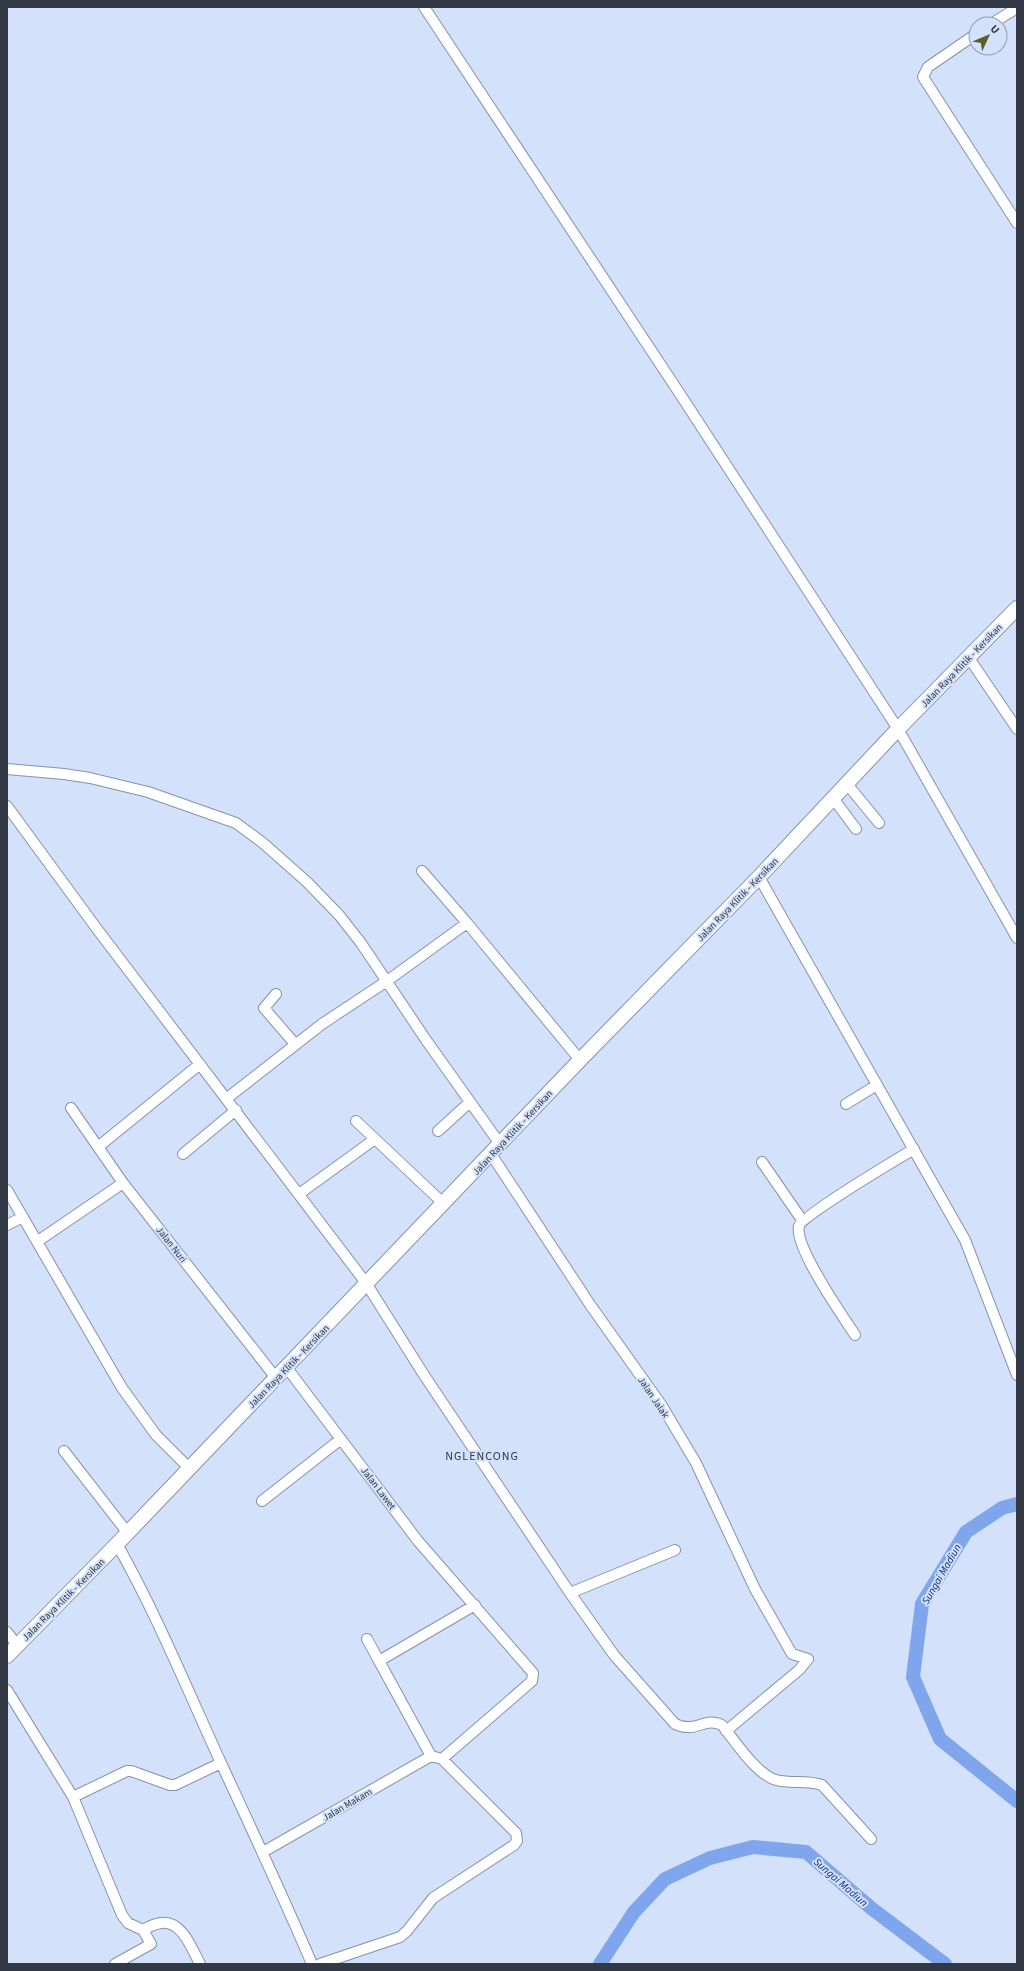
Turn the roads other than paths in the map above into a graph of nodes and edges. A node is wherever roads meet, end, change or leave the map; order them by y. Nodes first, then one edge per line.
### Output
1 (424, 7) edge
2 (1017, 8) edge
3 (1004, 16) edge
4 (968, 40) edge
5 (1017, 223) edge
6 (1017, 609) edge
7 (969, 658) junction
8 (898, 729) junction
9 (1017, 729) edge
10 (7, 769) edge
11 (847, 784) junction
12 (833, 798) junction
13 (7, 806) edge
14 (879, 823) dead end
15 (856, 829) dead end
16 (422, 871) dead end
17 (759, 877) junction
18 (467, 923) junction
19 (1017, 938) edge
20 (387, 981) junction
21 (276, 994) dead end
22 (295, 1044) junction
23 (580, 1060) junction
24 (200, 1064) junction
25 (877, 1085) junction
26 (226, 1098) junction
27 (470, 1102) junction
28 (846, 1104) dead end
29 (71, 1108) dead end
30 (236, 1110) junction
31 (356, 1121) dead end
32 (438, 1131) dead end
33 (375, 1139) junction
34 (98, 1147) junction
35 (496, 1149) junction
36 (914, 1149) junction
37 (183, 1154) dead end
38 (762, 1162) dead end
39 (123, 1183) junction
40 (7, 1190) edge
41 (299, 1194) junction
42 (444, 1204) junction
43 (23, 1218) junction
44 (802, 1220) junction
45 (7, 1225) edge
46 (38, 1241) junction
47 (366, 1283) junction
48 (855, 1335) dead end
49 (286, 1368) junction
50 (1017, 1375) edge
51 (276, 1378) junction
52 (341, 1439) junction
53 (64, 1451) dead end
54 (189, 1468) junction
55 (262, 1501) dead end
56 (127, 1532) junction
57 (117, 1544) junction
58 (675, 1550) dead end
59 (570, 1593) junction
60 (475, 1605) junction
61 (7, 1632) edge
62 (367, 1639) dead end
63 (17, 1645) junction
64 (7, 1656) edge
65 (379, 1661) junction
66 (7, 1690) edge
67 (726, 1731) junction
68 (431, 1756) junction
69 (442, 1759) junction
70 (221, 1763) junction
71 (73, 1797) junction
72 (871, 1839) dead end
73 (263, 1852) junction
74 (143, 1930) junction
75 (334, 1961) edge
76 (115, 1964) edge
77 (200, 1964) edge
78 (312, 1964) edge
79 (320, 1964) edge

1 - 8 street
2 - 3 street
4 - 5 street
6 - 7 street, Jalan Raya Klitik - Kersikan
7 - 8 street, Jalan Raya Klitik - Kersikan
7 - 9 street
8 - 11 street, Jalan Raya Klitik - Kersikan
8 - 19 street
10 - 20 street, Jalan Jalak
11 - 12 street, Jalan Raya Klitik - Kersikan
11 - 14 street
12 - 15 street
12 - 17 street, Jalan Raya Klitik - Kersikan
13 - 24 street
16 - 18 street
17 - 23 street, Jalan Raya Klitik - Kersikan
17 - 25 street
18 - 20 street
18 - 23 street
20 - 22 street
20 - 27 street, Jalan Jalak
21 - 22 street
22 - 26 street
23 - 35 street, Jalan Raya Klitik - Kersikan
24 - 26 street
24 - 34 street
25 - 28 street
25 - 36 street
26 - 30 street
27 - 32 street
27 - 35 street, Jalan Jalak
29 - 34 street, Jalan Nuri
30 - 37 street
30 - 41 street
31 - 33 street
33 - 41 street
33 - 42 street
34 - 39 street, Jalan Nuri
35 - 42 street, Jalan Raya Klitik - Kersikan
35 - 67 street, Jalan Jalak
36 - 44 street
36 - 50 street
38 - 44 street
39 - 46 street
39 - 51 street, Jalan Nuri
40 - 43 street
41 - 47 street
42 - 47 street, Jalan Raya Klitik - Kersikan
43 - 45 street
43 - 46 street
44 - 48 street
46 - 54 street
47 - 49 street, Jalan Raya Klitik - Kersikan
47 - 59 street
49 - 51 street, Jalan Raya Klitik - Kersikan
49 - 52 street, Jalan Lawet
51 - 54 street, Jalan Raya Klitik - Kersikan
52 - 55 street
52 - 60 street, Jalan Lawet
53 - 56 street
54 - 56 street, Jalan Raya Klitik - Kersikan
56 - 57 street, Jalan Raya Klitik - Kersikan
57 - 63 street, Jalan Raya Klitik - Kersikan
57 - 70 street
58 - 59 street
59 - 67 street
60 - 65 street
60 - 69 street, Jalan Lawet
61 - 63 street
62 - 65 street
63 - 64 street, Jalan Raya Klitik - Kersikan
65 - 68 street
66 - 71 street
67 - 72 street
68 - 69 street
68 - 73 street, Jalan Makam
69 - 75 street
70 - 71 street
70 - 73 street
71 - 74 street
73 - 78 street
74 - 76 street
74 - 77 street
75 - 79 street

